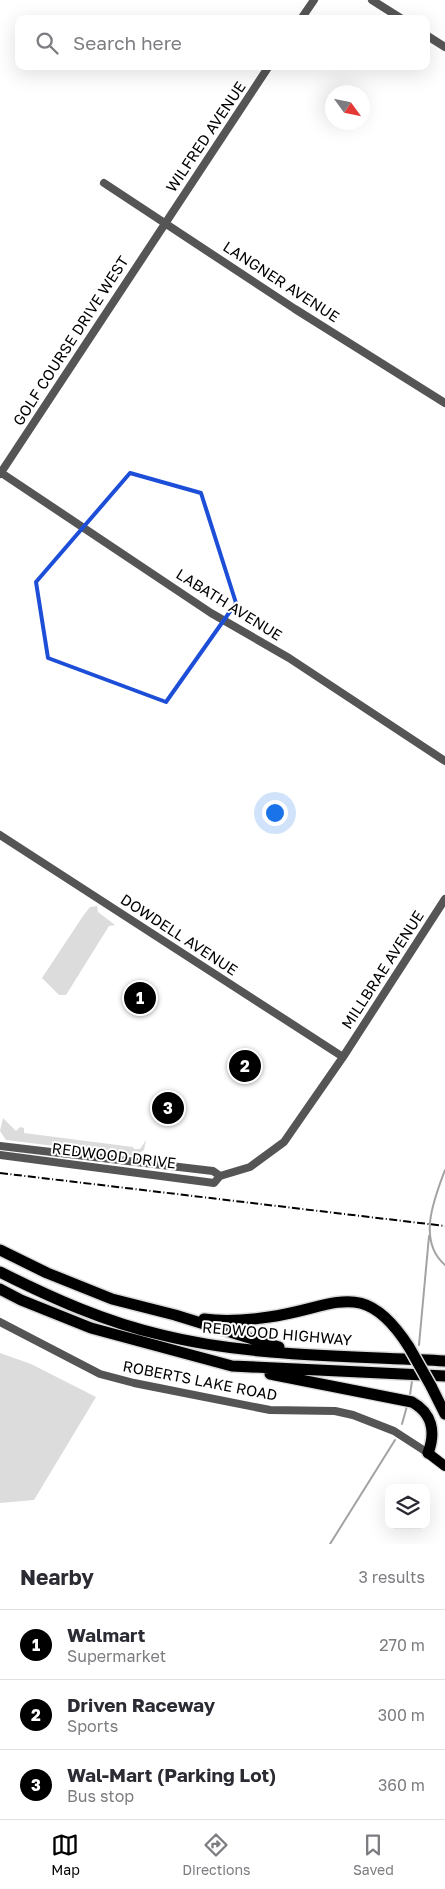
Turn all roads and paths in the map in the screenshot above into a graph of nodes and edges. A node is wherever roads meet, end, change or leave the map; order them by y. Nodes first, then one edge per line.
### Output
1 (314, 0) edge
2 (372, 0) edge
3 (304, 15) edge
4 (396, 15) edge
5 (430, 38) edge
6 (445, 47) edge
7 (266, 70) edge
8 (104, 183) dead end
9 (165, 222) junction
10 (445, 403) edge
11 (0, 473) edge
12 (445, 761) edge
13 (0, 835) edge
14 (445, 899) edge
15 (343, 1057) junction
16 (0, 1146) edge
17 (0, 1155) edge
18 (220, 1176) junction
19 (0, 1250) edge
20 (0, 1272) edge
21 (0, 1289) edge
22 (175, 1315) junction
23 (0, 1322) edge
24 (293, 1352) junction
25 (445, 1361) edge
26 (232, 1366) junction
27 (445, 1376) edge
28 (445, 1414) edge
29 (428, 1454) junction
30 (445, 1466) edge

1 - 3 street
2 - 4 street
5 - 6 street
7 - 9 street, WILFRED AVENUE
8 - 9 street, LANGNER AVENUE
9 - 10 street, LANGNER AVENUE
9 - 11 street, GOLF COURSE DRIVE WEST
11 - 12 street, LABATH AVENUE
13 - 15 street, DOWDELL AVENUE
14 - 15 street, MILLBRAE AVENUE
15 - 18 street, REDWOOD DRIVE
16 - 18 street, REDWOOD DRIVE
17 - 18 street, REDWOOD DRIVE
19 - 22 highway
20 - 24 highway, REDWOOD HIGHWAY
21 - 26 highway, REDWOOD HIGHWAY
22 - 24 highway
22 - 28 highway, bridge
23 - 29 street, ROBERTS LAKE ROAD
24 - 25 highway, REDWOOD HIGHWAY
26 - 27 highway, REDWOOD HIGHWAY
26 - 29 highway
29 - 30 main road

